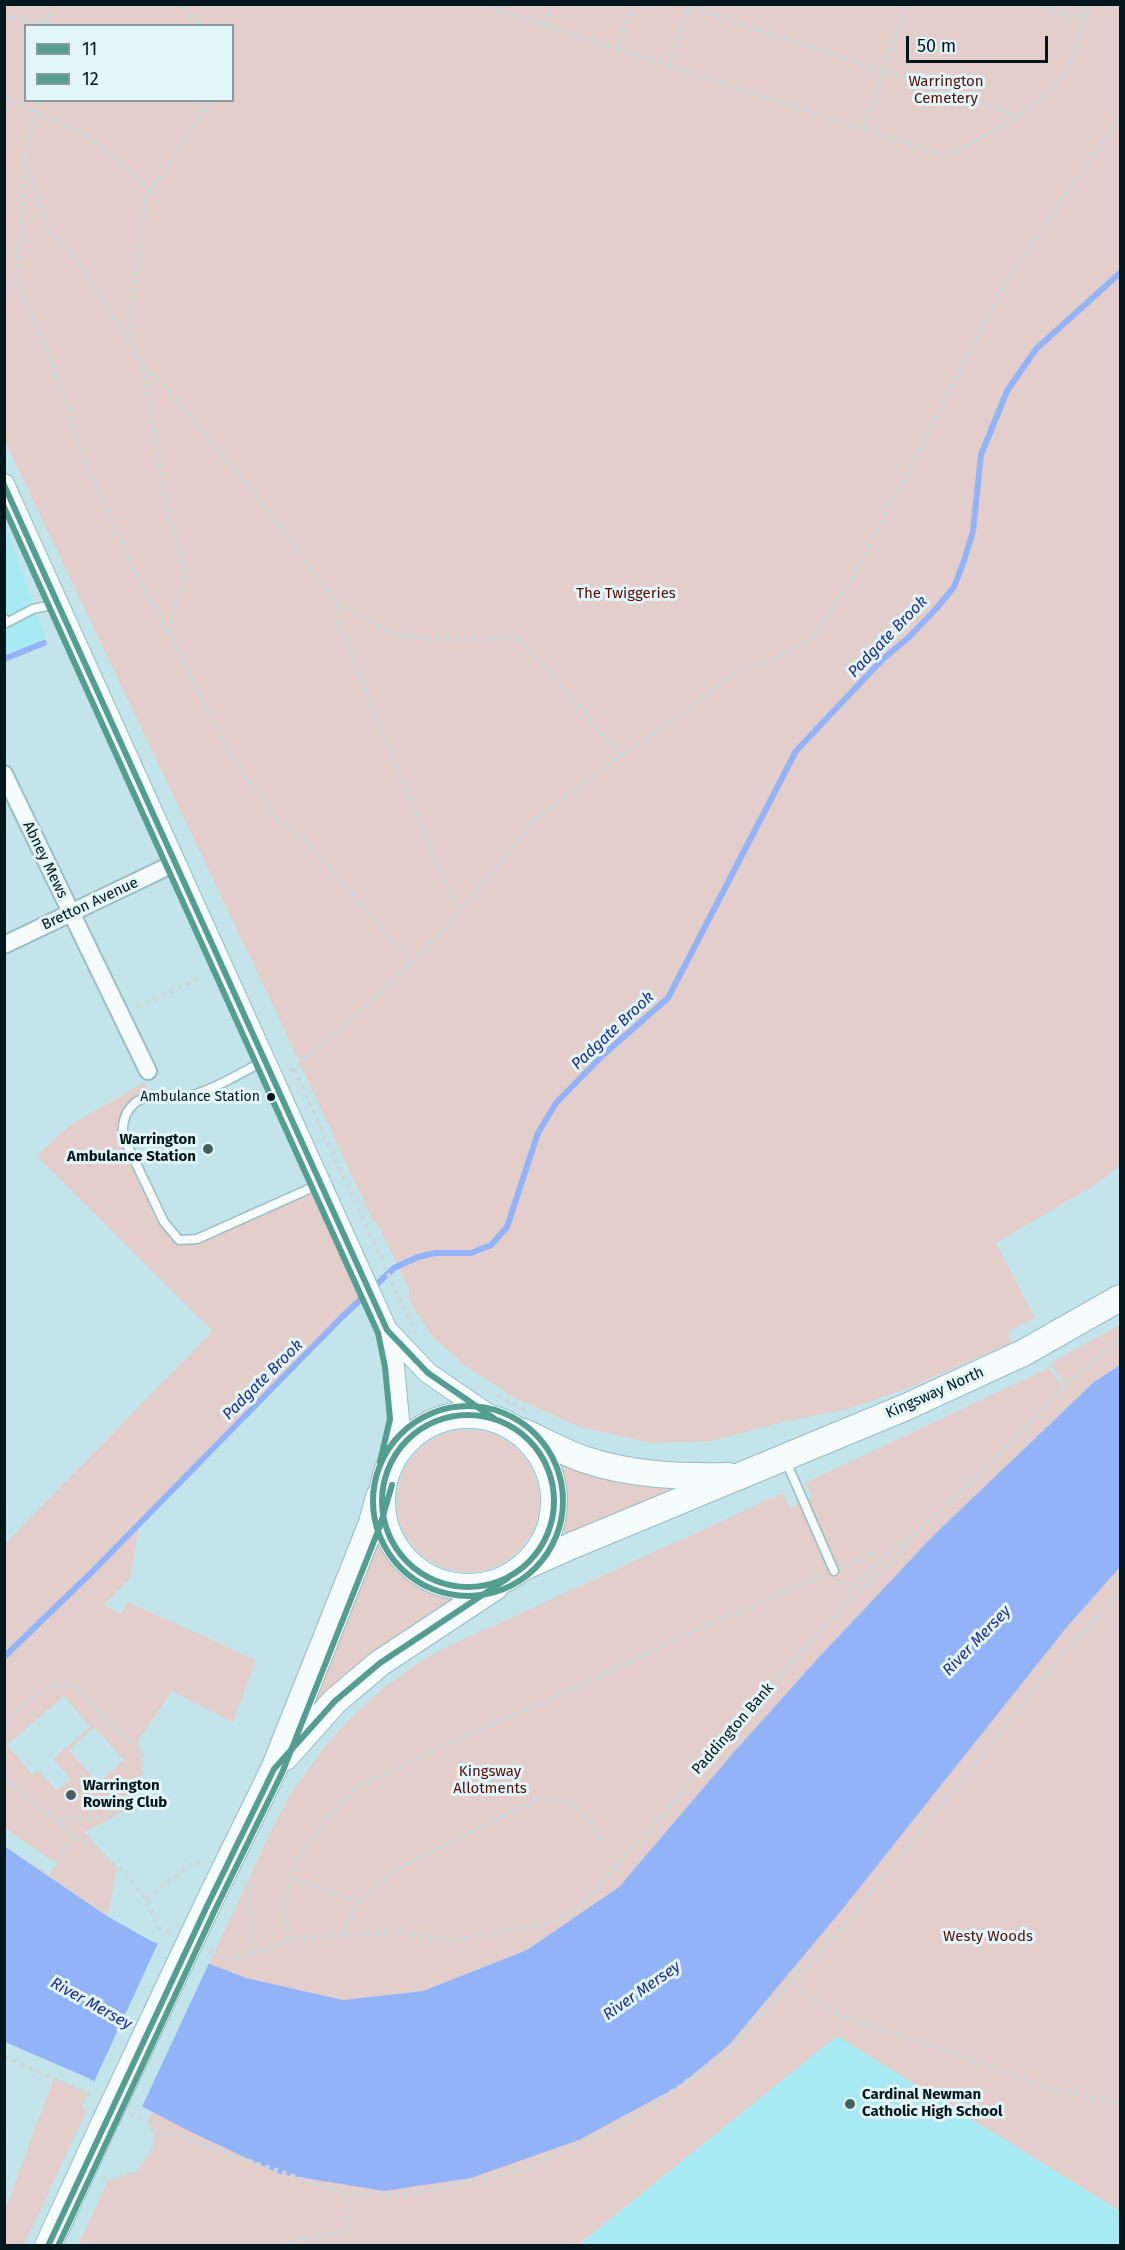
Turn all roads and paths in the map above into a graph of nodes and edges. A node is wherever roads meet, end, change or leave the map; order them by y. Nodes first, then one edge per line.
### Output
1 (49, 4) edge
2 (176, 4) edge
3 (479, 4) edge
4 (553, 4) edge
5 (633, 4) edge
6 (681, 4) edge
7 (906, 4) edge
8 (1034, 4) edge
9 (1079, 4) edge
10 (1089, 4) edge
11 (689, 6) edge
12 (4, 14) edge
13 (1086, 17) junction
14 (40, 24) edge
15 (45, 24) edge
16 (199, 24) edge
17 (546, 27) junction
18 (617, 50) junction
19 (669, 66) junction
20 (884, 72) junction
21 (4, 98) edge
22 (38, 102) edge
23 (199, 102) edge
24 (212, 102) edge
25 (35, 112) junction
26 (203, 112) junction
27 (1017, 116) junction
28 (1120, 117) edge
29 (864, 129) junction
30 (25, 158) junction
31 (151, 189) junction
32 (133, 349) junction
33 (143, 365) junction
34 (4, 484) edge
35 (336, 602) junction
36 (58, 604) junction
37 (5, 622) edge
38 (174, 641) junction
39 (621, 756) junction
40 (4, 774) edge
41 (175, 863) junction
42 (70, 912) junction
43 (459, 912) junction
44 (4, 945) edge
45 (409, 966) junction
46 (201, 977) dead end
47 (123, 1014) junction
48 (294, 1069) junction
49 (269, 1070) junction
50 (148, 1071) dead end
51 (320, 1184) junction
52 (1120, 1298) edge
53 (384, 1324) junction
54 (418, 1335) dead end
55 (1120, 1341) edge
56 (1051, 1363) dead end
57 (1066, 1386) junction
58 (491, 1391) dead end
59 (512, 1419) junction
60 (784, 1459) junction
61 (386, 1473) junction
62 (744, 1475) junction
63 (909, 1540) junction
64 (877, 1552) dead end
65 (834, 1571) junction
66 (516, 1573) junction
67 (1120, 1592) edge
68 (1116, 1597) junction
69 (1120, 1601) edge
70 (4, 1725) edge
71 (274, 1769) junction
72 (4, 1780) edge
73 (57, 1820) junction
74 (75, 1834) junction
75 (601, 1840) dead end
76 (55, 1862) dead end
77 (204, 1865) dead end
78 (291, 1878) junction
79 (250, 1886) dead end
80 (146, 1899) junction
81 (359, 1902) junction
82 (342, 1935) junction
83 (178, 1936) dead end
84 (288, 1941) junction
85 (207, 1949) dead end
86 (252, 1955) junction
87 (791, 1983) junction
88 (4, 2057) edge
89 (1120, 2103) edge
90 (111, 2110) junction
91 (154, 2133) junction
92 (101, 2178) dead end
93 (348, 2195) junction
94 (48, 2246) edge
95 (280, 2246) edge

1 - 15 path
2 - 16 path
3 - 17 path
4 - 17 path
5 - 18 path
6 - 11 path
7 - 20 path
8 - 13 path
9 - 13 path
10 - 13 path
11 - 19 path
11 - 20 path
12 - 14 path
13 - 27 path
17 - 18 path
18 - 19 path
19 - 29 path
20 - 27 path
20 - 29 path
21 - 25 path
22 - 25 path
23 - 26 path
24 - 26 path
25 - 30 path
25 - 31 path
26 - 31 path
27 - 29 path
28 - 39 path
30 - 32 path
30 - 38 path
31 - 32 path
32 - 33 path
33 - 35 path
33 - 38 path
34 - 36 street
35 - 39 path
35 - 43 path
36 - 37 lane
36 - 41 street
38 - 45 path
39 - 43 path
40 - 42 street, Abney Mews
41 - 42 street, Bretton Avenue
41 - 49 street
42 - 44 street, Bretton Avenue
42 - 47 street, Abney Mews
43 - 45 path
45 - 48 path
46 - 47 path
47 - 50 street, Abney Mews
48 - 49 path
48 - 54 path
49 - 51 street
49 - 51 lane
51 - 53 street
52 - 60 main road, Kingsway North
53 - 59 street
53 - 61 street
55 - 57 path, Paddington Bank
56 - 57 path
57 - 63 path, Paddington Bank
58 - 59 path
59 - 61 main road
59 - 62 main road, Kingsway North
59 - 66 main road
60 - 62 main road, Kingsway North
60 - 65 lane
61 - 66 main road
61 - 71 main road, Kingsway North
62 - 66 main road, Kingsway North
63 - 65 path
63 - 82 path, Paddington Bank
64 - 65 path
65 - 78 path
66 - 71 main road, Kingsway North
67 - 68 path
68 - 69 path
68 - 87 path
70 - 73 path
71 - 90 main road, Kingsway North, bridge
72 - 73 path
73 - 74 path
74 - 76 path
74 - 80 path
75 - 81 path
77 - 80 path
78 - 81 path
78 - 84 path
79 - 86 path
80 - 83 path
81 - 82 path
82 - 84 path, Paddington Bank
84 - 86 path, Paddington Bank
85 - 86 path
87 - 89 path
87 - 93 path
88 - 90 path
90 - 91 path
90 - 94 main road, Kingsway North
91 - 92 path
91 - 93 path
93 - 95 path

